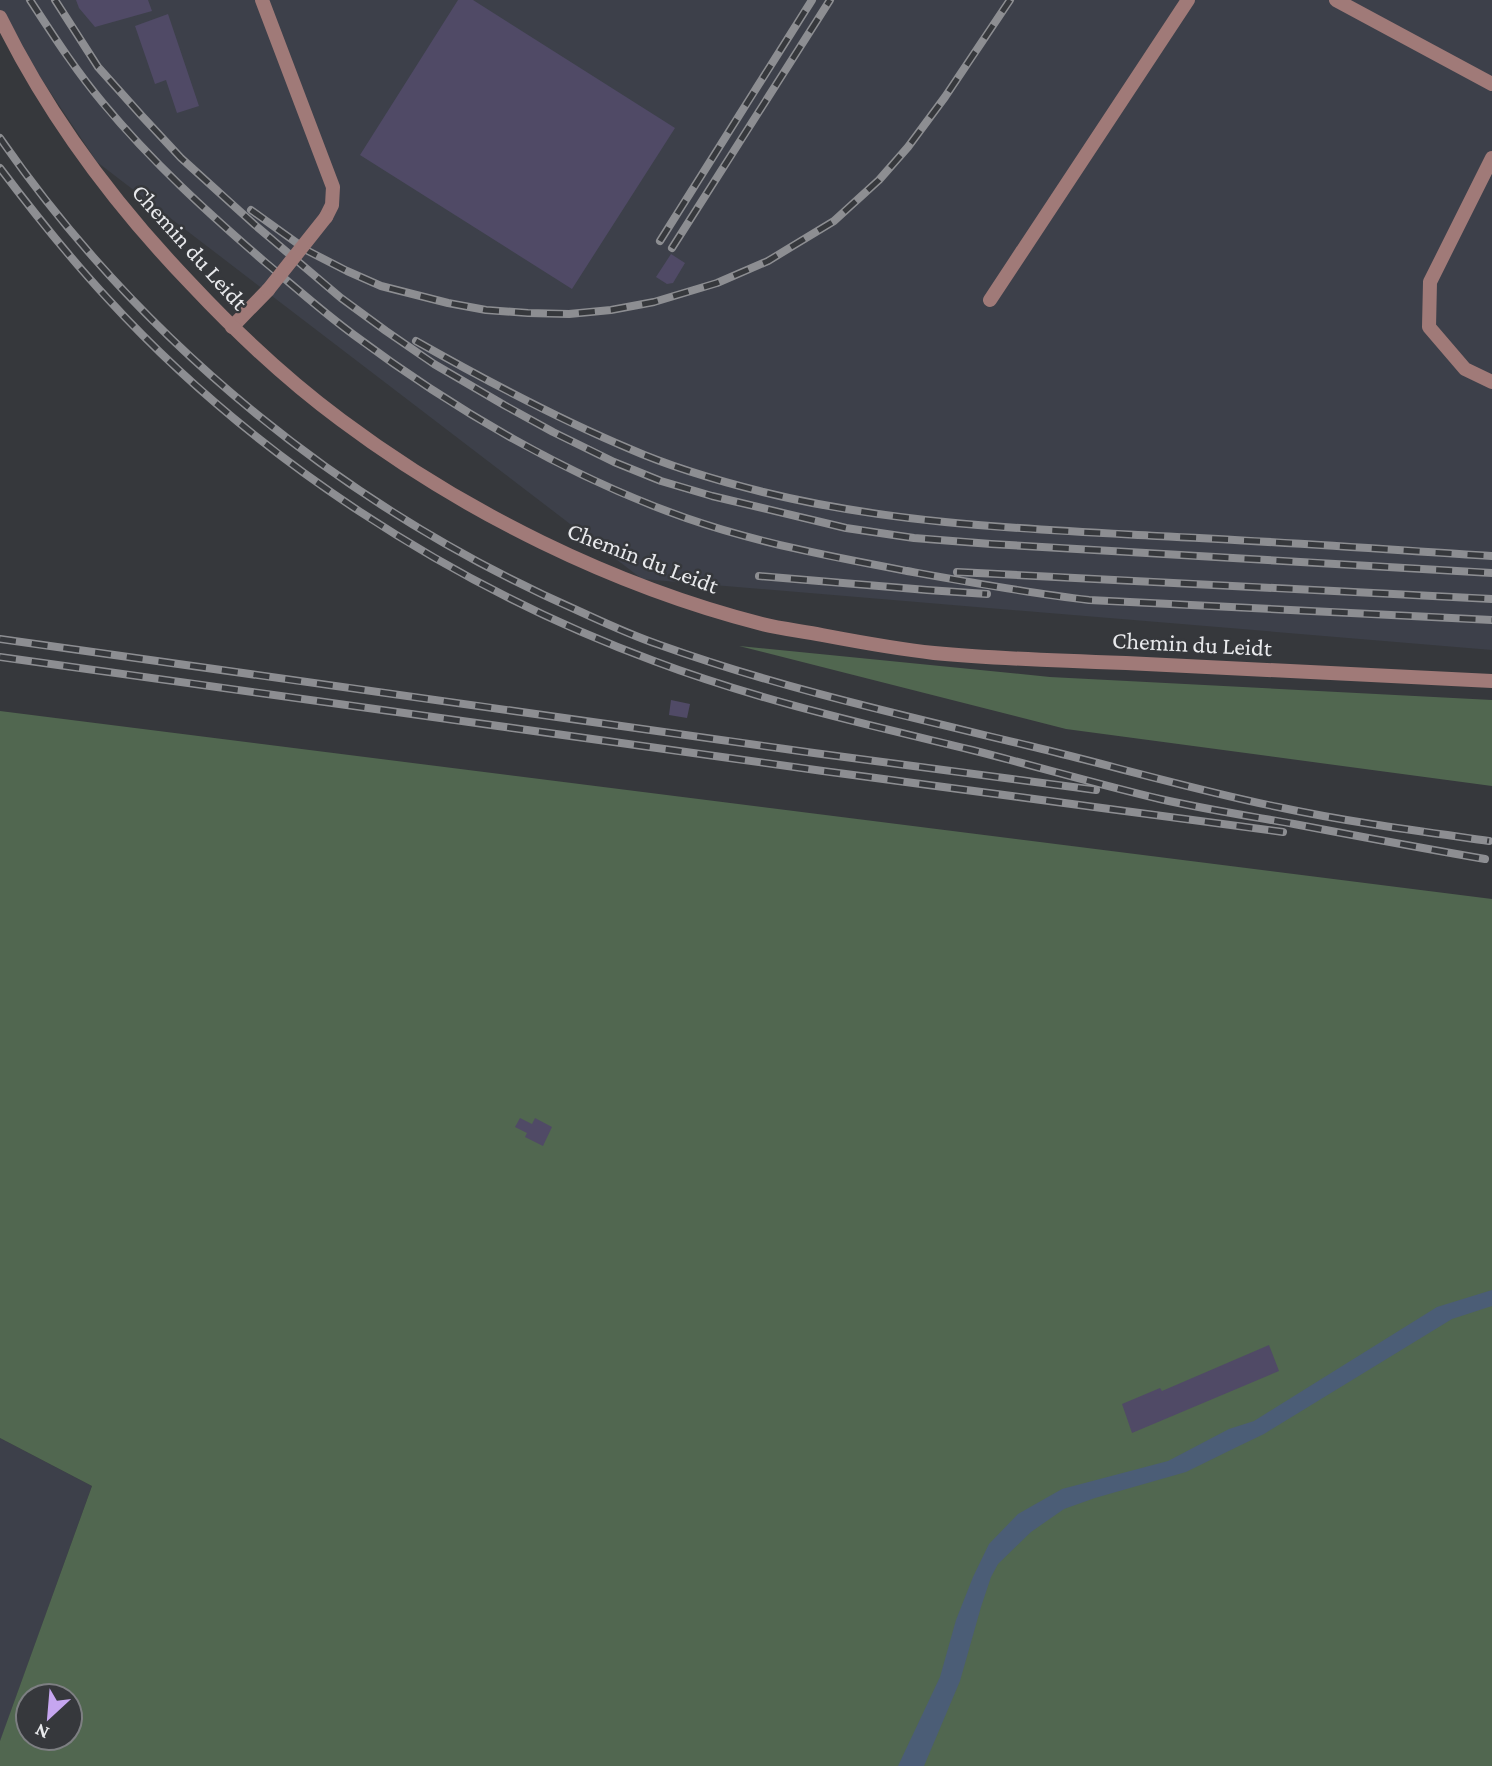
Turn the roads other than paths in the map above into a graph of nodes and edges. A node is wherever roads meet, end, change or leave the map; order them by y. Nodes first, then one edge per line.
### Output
1 (262, 0) edge
2 (1188, 0) edge
3 (1336, 0) edge
4 (0, 17) edge
5 (1492, 84) edge
6 (1492, 158) edge
7 (990, 300) dead end
8 (232, 327) junction
9 (1492, 382) edge
10 (1492, 681) edge

1 - 8 street, bridge
2 - 7 street
3 - 5 street
4 - 8 street, Chemin du Leidt
6 - 9 street
8 - 10 street, Chemin du Leidt

